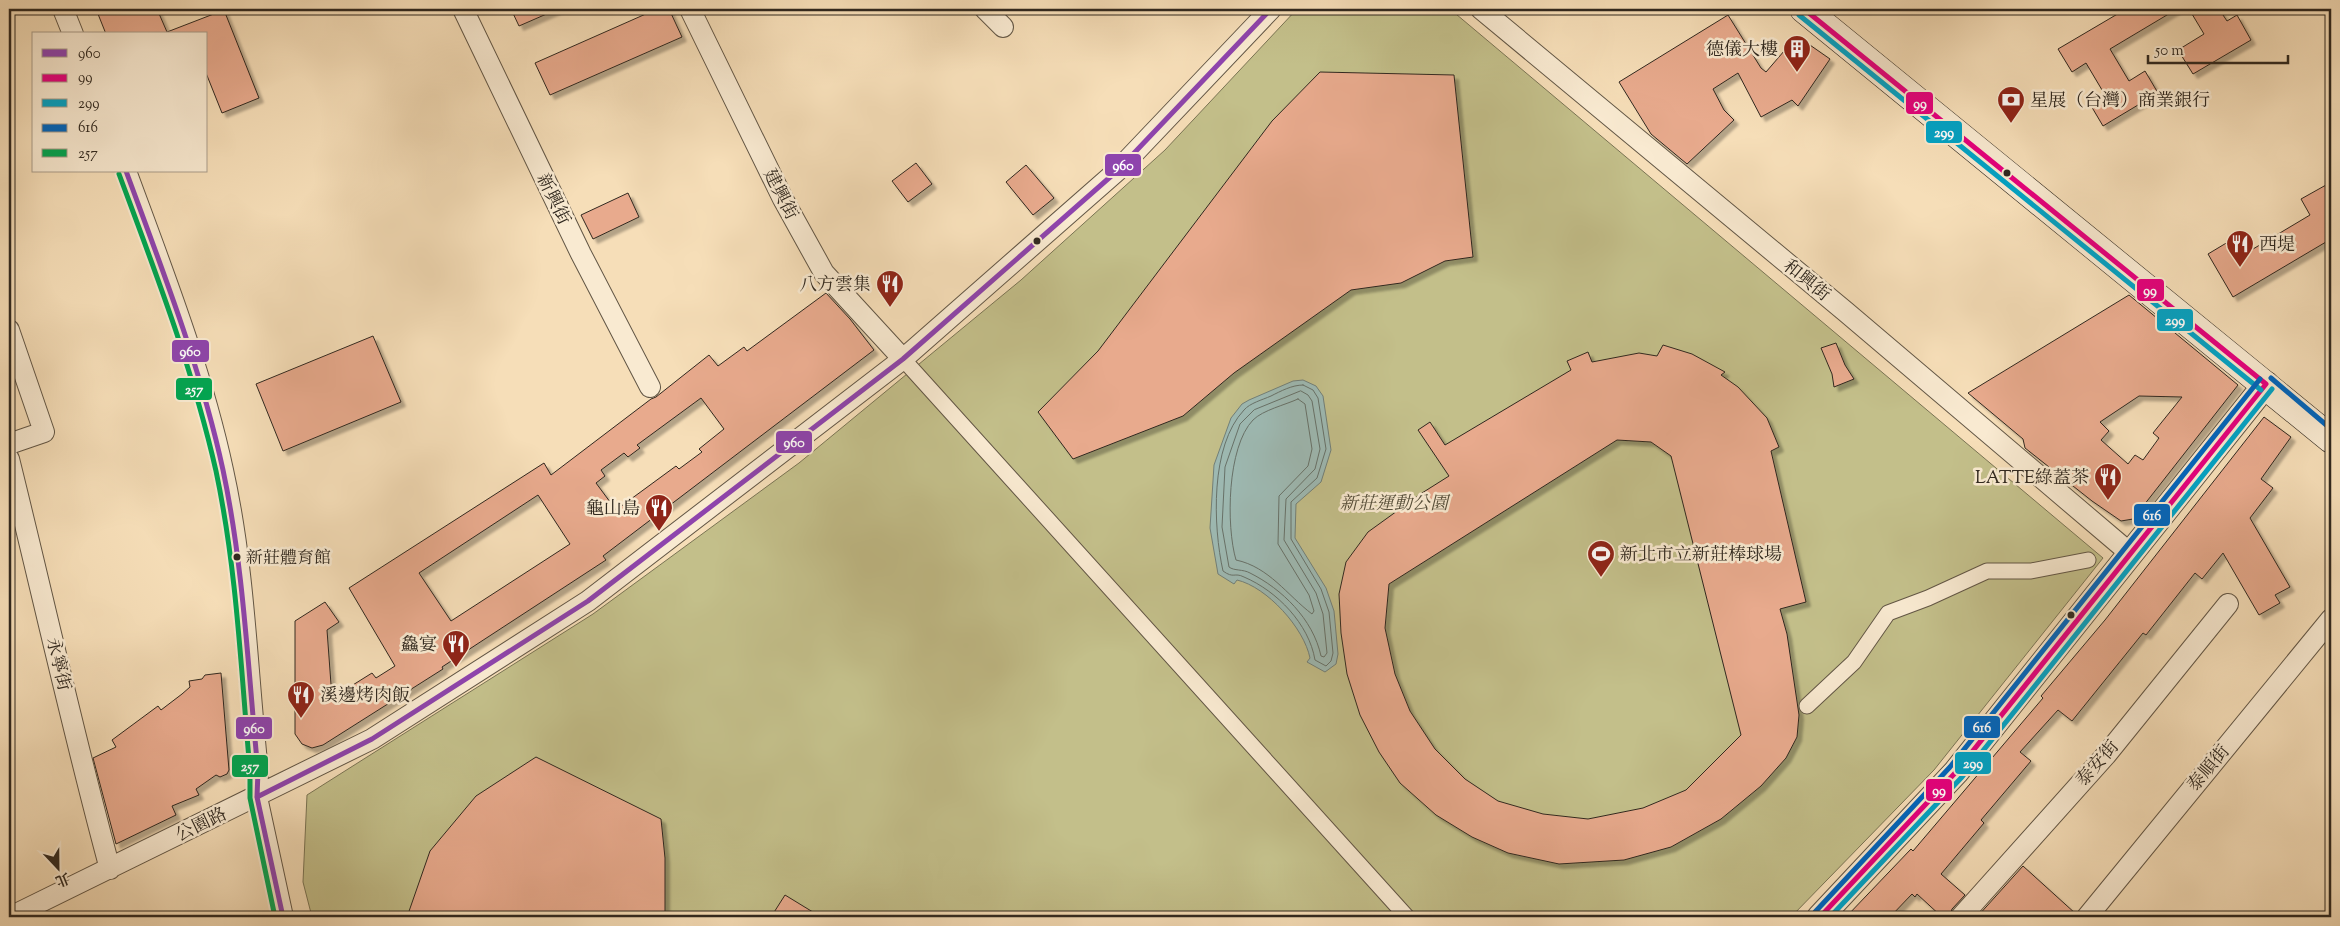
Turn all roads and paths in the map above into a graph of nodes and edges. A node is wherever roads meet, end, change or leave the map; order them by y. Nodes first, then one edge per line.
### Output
1 (63, 9) edge
2 (463, 9) edge
3 (690, 9) edge
4 (984, 9) edge
5 (1271, 9) edge
6 (1481, 9) edge
7 (1804, 9) edge
8 (1002, 26) dead end
9 (72, 32) edge
10 (126, 172) edge
11 (9, 330) edge
12 (903, 359) junction
13 (2266, 384) junction
14 (650, 387) dead end
15 (2331, 438) edge
16 (9, 444) edge
17 (9, 459) edge
18 (2131, 554) junction
19 (2088, 560) dead end
20 (2228, 604) dead end
21 (2331, 619) edge
22 (1807, 706) dead end
23 (257, 797) junction
24 (110, 869) junction
25 (10, 917) edge
26 (283, 917) edge
27 (1408, 917) edge
28 (1820, 917) edge
29 (1961, 917) edge
30 (2087, 917) edge

1 - 9 street
2 - 14 street, 新興街
3 - 12 street, 建興街
4 - 8 street
5 - 12 street, 公園路
6 - 18 street, 和興街
7 - 13 main road
10 - 23 street
11 - 16 street
12 - 23 street, 公園路
12 - 27 street
13 - 15 main road
13 - 18 street
17 - 24 street, 永寧街
18 - 28 street
19 - 22 street
20 - 29 street, 泰安街
21 - 30 street, 泰順街
23 - 24 street, 公園路
23 - 26 street
24 - 25 street, 公園路

